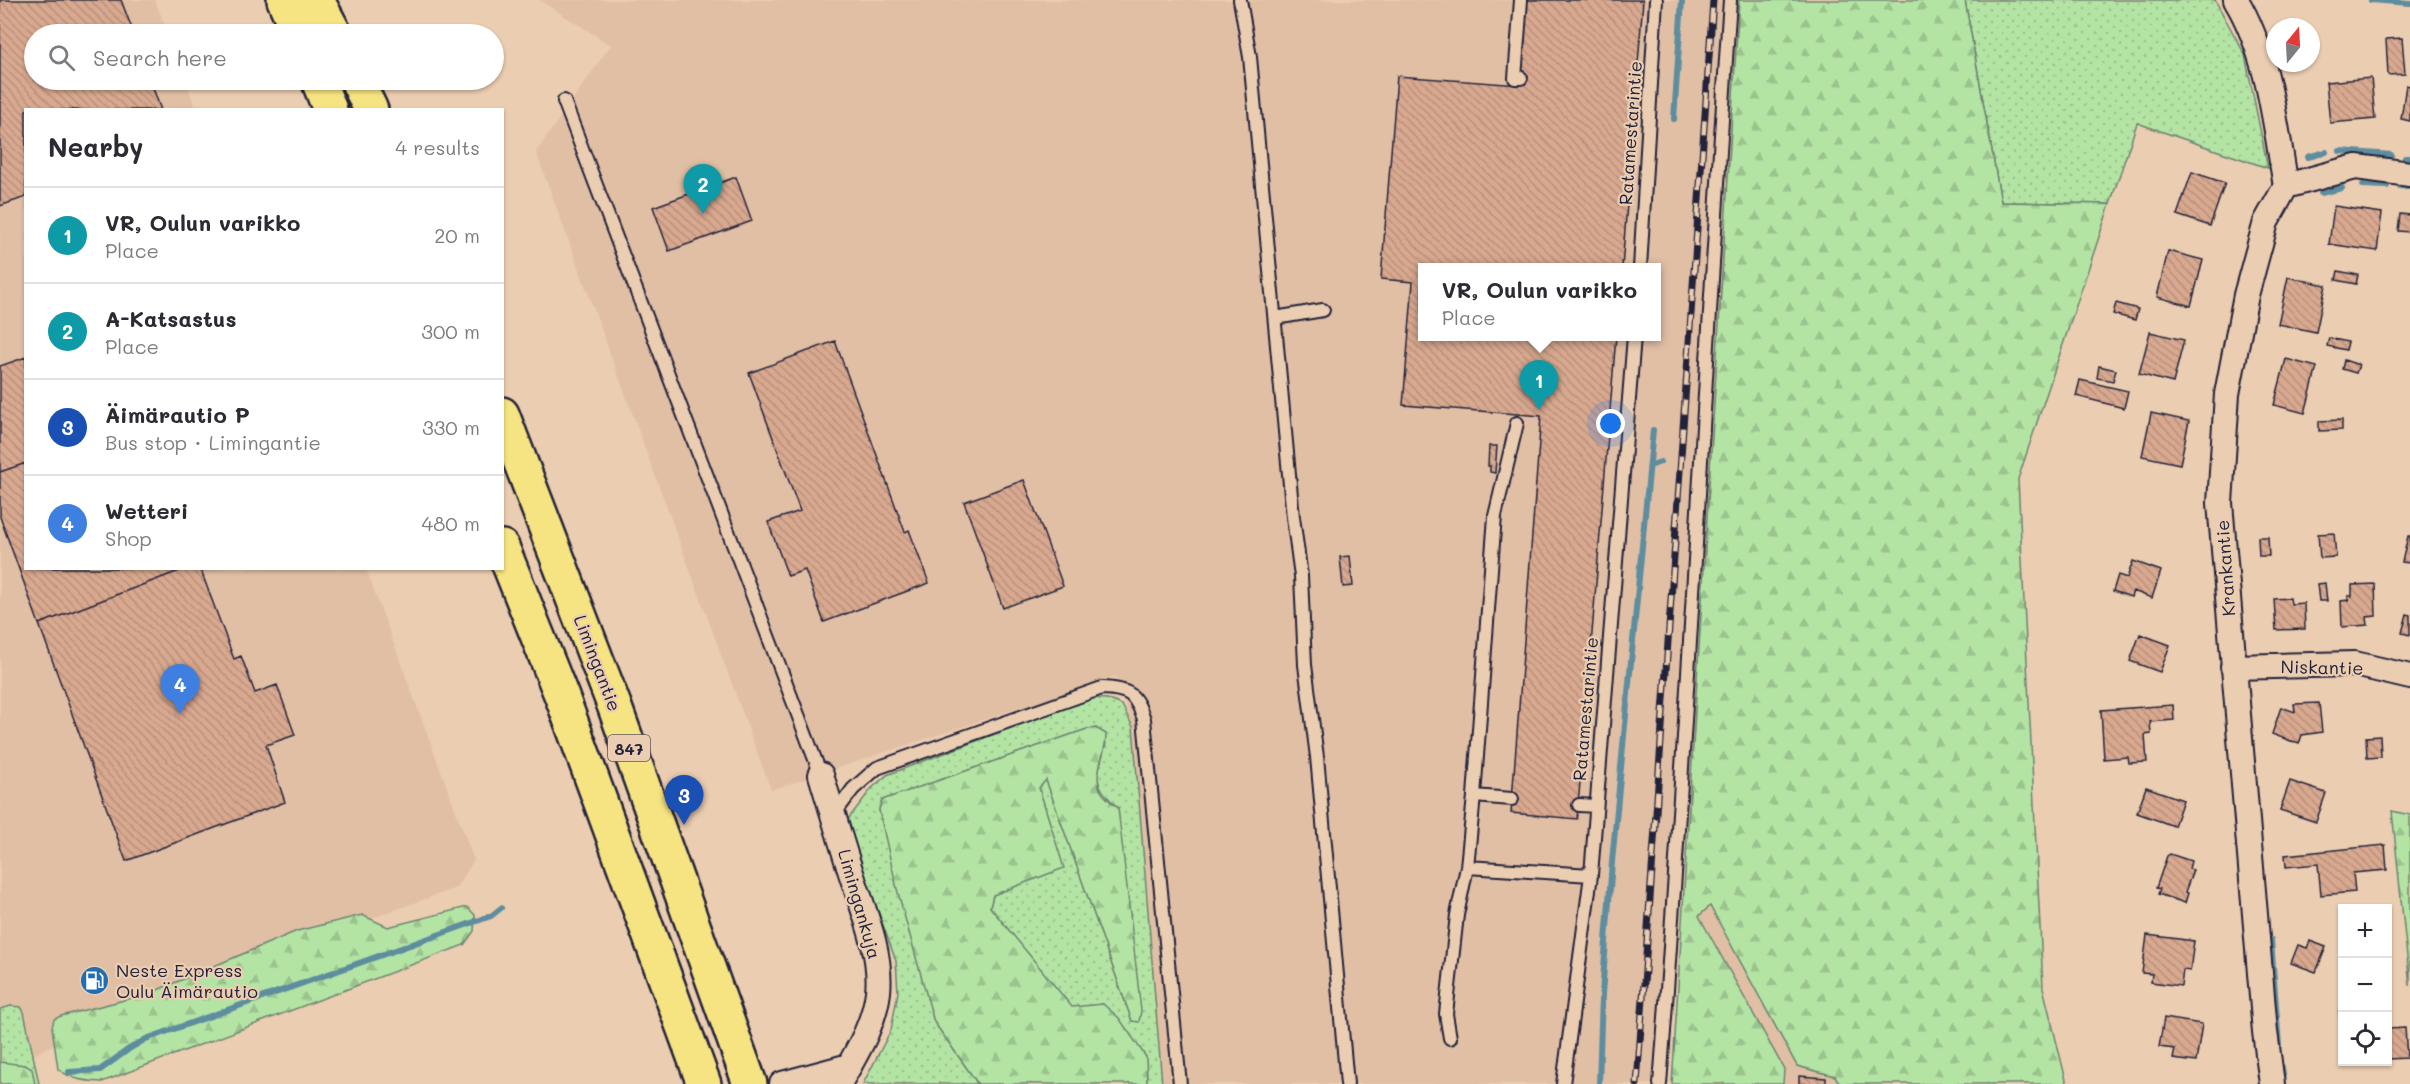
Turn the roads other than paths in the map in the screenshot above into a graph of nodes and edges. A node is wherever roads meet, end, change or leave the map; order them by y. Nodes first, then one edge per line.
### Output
1 (284, 0) edge
2 (317, 0) edge
3 (1240, 0) edge
4 (1521, 0) edge
5 (1656, 0) edge
6 (1730, 0) edge
7 (2236, 0) edge
8 (295, 24) edge
9 (330, 24) edge
10 (1521, 78) dead end
11 (322, 90) edge
12 (362, 90) edge
13 (564, 101) dead end
14 (329, 108) edge
15 (370, 108) edge
16 (2410, 174) edge
17 (2286, 186) junction
18 (1640, 263) edge
19 (1323, 310) dead end
20 (1275, 318) junction
21 (1634, 341) edge
22 (504, 419) edge
23 (1517, 423) dead end
24 (504, 552) edge
25 (2233, 667) junction
26 (2410, 677) edge
27 (821, 775) joint
28 (1474, 796) junction
29 (1512, 799) dead end
30 (1579, 805) dead end
31 (1596, 806) junction
32 (833, 816) junction
33 (1467, 867) junction
34 (1591, 875) junction
35 (1450, 1038) dead end
36 (844, 1075) edge
37 (704, 1084) edge
38 (750, 1084) edge
39 (782, 1084) edge
40 (1180, 1084) edge
41 (1347, 1084) edge
42 (1563, 1084) edge
43 (1660, 1084) edge
44 (2272, 1084) edge

1 - 8 main road
2 - 9 main road
3 - 20 lane
4 - 10 lane
5 - 18 lane, Ratamestarintie
6 - 43 lane
7 - 17 street
11 - 14 main road
12 - 15 main road
13 - 27 lane
16 - 17 street
17 - 25 street, Krankantie
19 - 20 lane
20 - 41 lane
21 - 31 lane, Ratamestarintie
22 - 38 main road, Limingantie / 847
23 - 28 lane
24 - 37 main road, 847
25 - 26 street, Niskantie
25 - 44 street, Krankantie
27 - 32 street, Limingankuja
28 - 29 lane
28 - 33 lane
30 - 31 lane
31 - 34 lane, Ratamestarintie
32 - 36 street, Limingankuja
32 - 40 lane
33 - 34 lane
33 - 35 lane
34 - 42 lane, Ratamestarintie
36 - 39 street, Limingankuja

